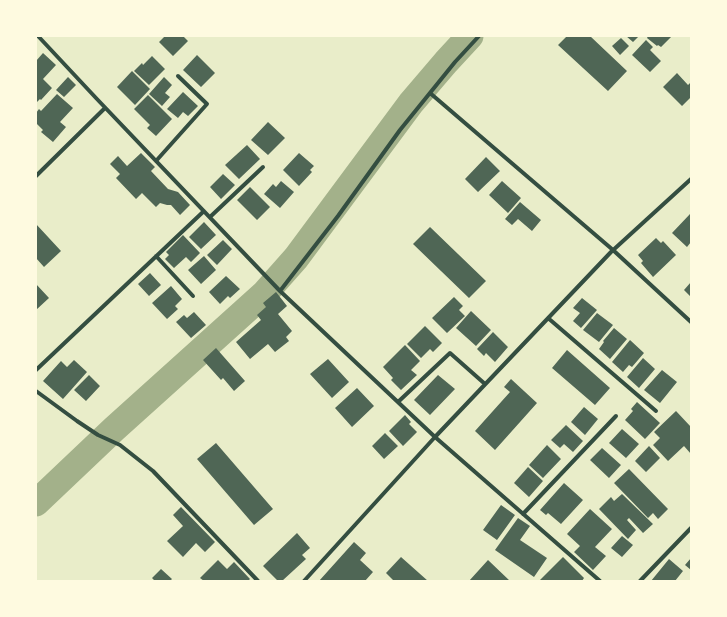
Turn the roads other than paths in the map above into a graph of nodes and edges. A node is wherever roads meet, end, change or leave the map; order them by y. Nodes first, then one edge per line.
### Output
1 (38, 36) edge
2 (479, 36) edge
3 (178, 76) dead end
4 (430, 93) junction
5 (105, 108) junction
6 (156, 161) junction
7 (263, 166) dead end
8 (36, 176) edge
9 (691, 179) edge
10 (204, 211) junction
11 (210, 217) junction
12 (613, 250) junction
13 (156, 256) junction
14 (280, 291) junction
15 (193, 296) dead end
16 (548, 318) junction
17 (691, 322) edge
18 (36, 370) edge
19 (485, 384) junction
20 (36, 391) edge
21 (398, 402) junction
22 (656, 411) dead end
23 (616, 416) dead end
24 (435, 437) junction
25 (523, 514) junction
26 (691, 528) edge
27 (258, 581) edge
28 (304, 581) edge
29 (600, 581) edge
30 (640, 581) edge

1 - 5 street
2 - 4 street
3 - 6 street
4 - 12 street
4 - 14 street
5 - 6 street
5 - 8 street
6 - 10 street
7 - 11 street
9 - 12 street
10 - 11 street
10 - 13 street
11 - 14 street
12 - 16 street
12 - 17 street
13 - 15 street
13 - 18 street
14 - 21 street
16 - 19 street
16 - 22 street
19 - 21 street
19 - 24 street
20 - 27 street
21 - 24 street
23 - 25 street
24 - 25 street
24 - 28 street
25 - 29 street
26 - 30 street

